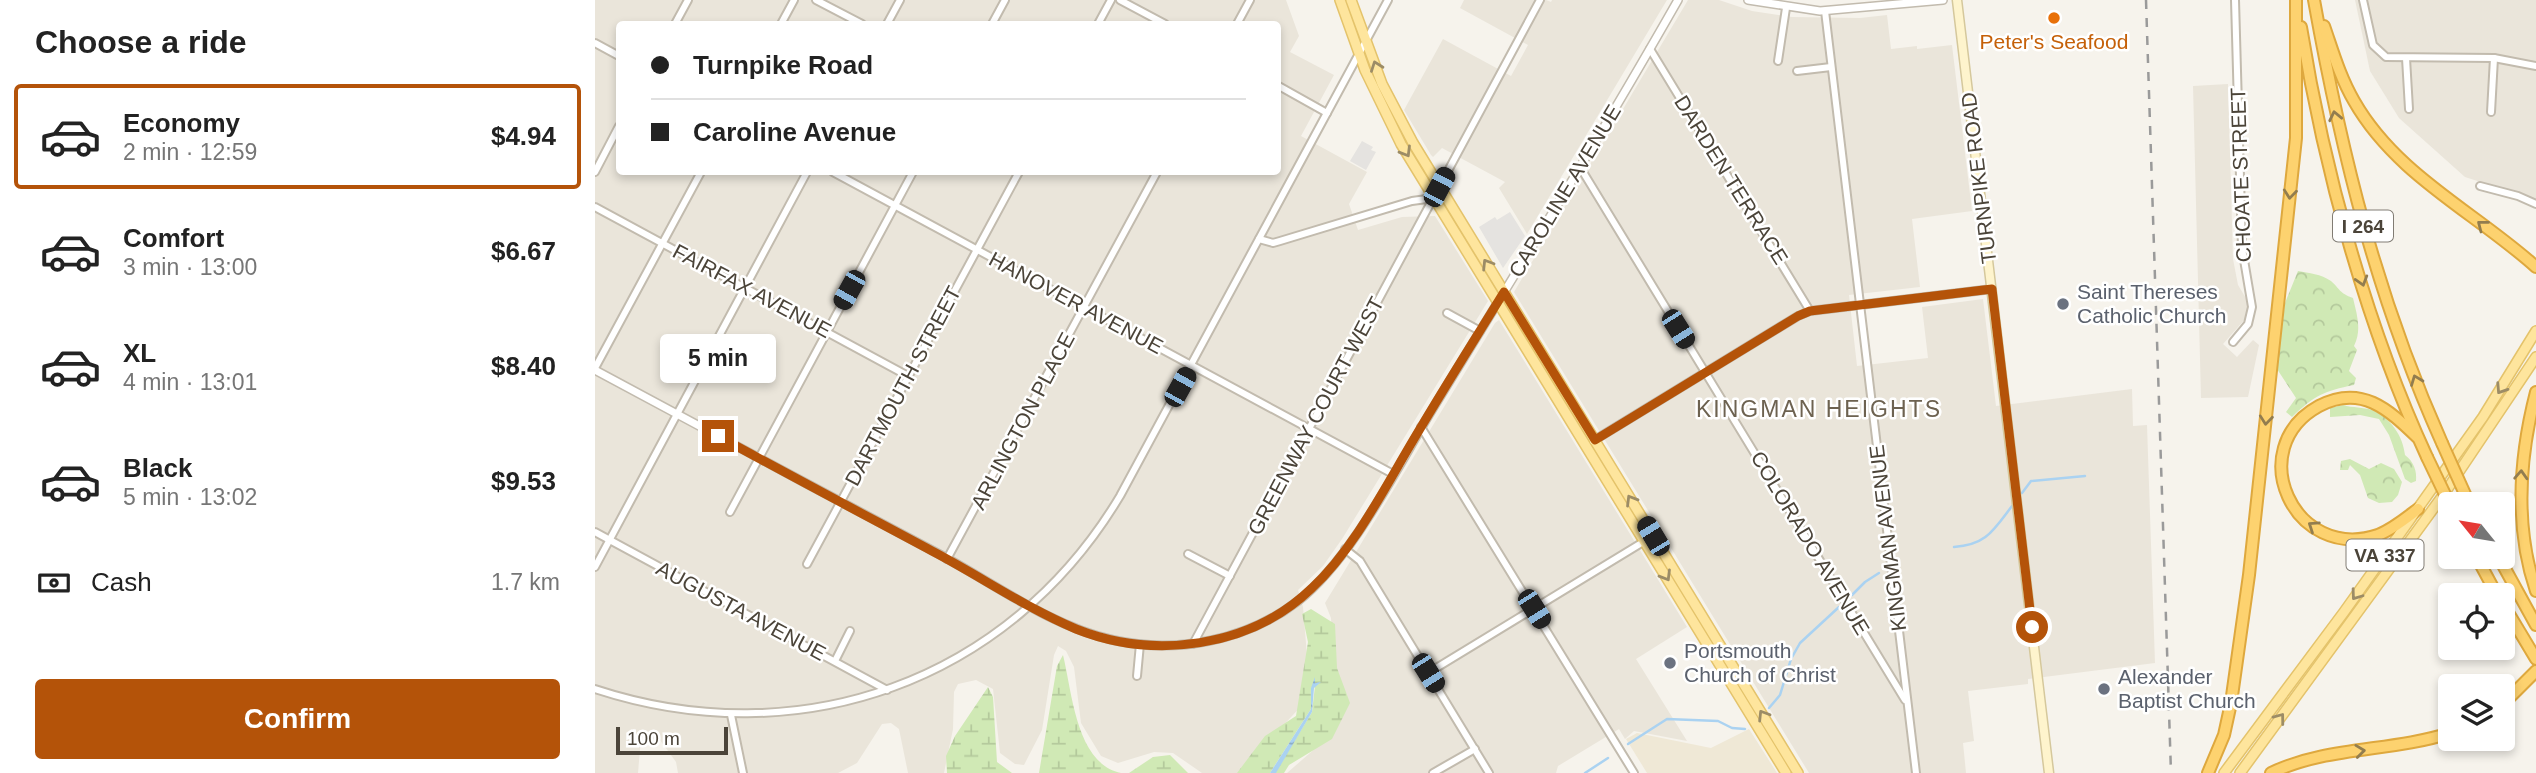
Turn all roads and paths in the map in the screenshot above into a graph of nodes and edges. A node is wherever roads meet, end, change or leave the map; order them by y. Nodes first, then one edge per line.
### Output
1 (688, 0) edge
2 (794, 0) edge
3 (816, 0) edge
4 (900, 0) edge
5 (1005, 0) edge
6 (1111, 0) edge
7 (1120, 0) edge
8 (1250, 0) edge
9 (1340, 0) edge
10 (1351, 0) edge
11 (1388, 0) edge
12 (1540, 0) edge
13 (1678, 0) edge
14 (1748, 0) edge
15 (1860, 0) edge
16 (1943, 0) edge
17 (1957, 0) edge
18 (2235, 0) edge
19 (2296, 0) edge
20 (2315, 0) edge
21 (2363, 0) edge
22 (1766, 2) edge
23 (1786, 8) junction
24 (1861, 9) junction
25 (1825, 11) junction
26 (677, 21) edge
27 (783, 21) edge
28 (856, 21) edge
29 (889, 21) edge
30 (994, 21) edge
31 (1100, 21) edge
32 (1159, 21) edge
33 (1239, 21) edge
34 (1366, 40) junction
35 (595, 43) edge
36 (1650, 49) junction
37 (616, 54) edge
38 (1359, 54) junction
39 (2406, 58) junction
40 (2494, 58) junction
41 (1778, 61) dead end
42 (2536, 66) edge
43 (1831, 67) junction
44 (1797, 71) dead end
45 (1281, 87) edge
46 (2409, 109) dead end
47 (2491, 112) dead end
48 (1327, 113) junction
49 (616, 132) edge
50 (1580, 167) junction
51 (595, 172) edge
52 (699, 175) edge
53 (805, 175) edge
54 (839, 175) edge
55 (911, 175) edge
56 (1017, 175) edge
57 (1155, 175) edge
58 (2480, 186) dead end
59 (1439, 187) junction
60 (1434, 198) junction
61 (2536, 204) edge
62 (895, 205) junction
63 (595, 207) edge
64 (1259, 239) junction
65 (662, 244) junction
66 (976, 249) junction
67 (2536, 267) edge
68 (745, 288) junction
69 (1992, 289) junction
70 (1504, 292) junction
71 (1497, 302) junction
72 (1860, 305) junction
73 (1084, 307) junction
74 (1810, 311) junction
75 (1447, 313) dead end
76 (827, 331) junction
77 (1480, 331) junction
78 (2536, 331) edge
79 (2232, 342) dead end
80 (2536, 357) edge
81 (1192, 365) junction
82 (595, 369) edge
83 (1704, 372) junction
84 (908, 376) junction
85 (2536, 393) edge
86 (677, 414) junction
87 (1421, 427) junction
88 (1309, 428) junction
89 (1595, 440) junction
90 (2419, 440) junction
91 (1586, 445) junction
92 (759, 458) junction
93 (1394, 474) junction
94 (2444, 492) edge
95 (2464, 492) edge
96 (841, 502) junction
97 (2418, 509) junction
98 (730, 512) dead end
99 (595, 532) edge
100 (1649, 538) junction
101 (610, 540) junction
102 (1345, 549) junction
103 (1188, 554) dead end
104 (947, 559) junction
105 (807, 564) dead end
106 (595, 567) edge
107 (2505, 569) edge
108 (1230, 576) junction
109 (2536, 591) edge
110 (1031, 606) junction
111 (1534, 609) junction
112 (2515, 624) edge
113 (2536, 625) edge
114 (850, 631) dead end
115 (1193, 644) junction
116 (1140, 645) junction
117 (2536, 659) edge
118 (835, 661) junction
119 (2536, 671) edge
120 (1428, 673) junction
121 (1137, 676) dead end
122 (595, 690) edge
123 (887, 690) junction
124 (2515, 692) edge
125 (1907, 704) junction
126 (731, 715) junction
127 (2438, 736) edge
128 (1475, 749) junction
129 (1787, 754) junction
130 (1778, 760) junction
131 (743, 773) edge
132 (1433, 773) edge
133 (1489, 773) edge
134 (1634, 773) edge
135 (1786, 773) edge
136 (1798, 773) edge
137 (1916, 773) edge
138 (2049, 773) edge
139 (2208, 773) edge
140 (2224, 773) edge
141 (2240, 773) edge
142 (2271, 773) edge

1 - 26 street
2 - 27 street
3 - 28 street
4 - 29 street
5 - 30 street
6 - 31 street
7 - 32 street
8 - 33 street
9 - 38 main road
10 - 34 main road
11 - 34 street
12 - 59 street, GREENWAY COURT WEST
13 - 36 street, CAROLINE AVENUE
14 - 22 street
15 - 24 street
16 - 24 street
17 - 69 main road, TURNPIKE ROAD
18 - 79 street, CHOATE STREET
19 -> 90 highway, I 264
19 -> 139 highway
67 -> 20 highway
95 -> 20 highway, I 264, bridge
21 - 39 street
22 - 23 street
23 - 25 street
23 - 41 street
24 - 25 street
25 - 43 street, KINGMAN AVENUE
34 - 38 street
59 -> 34 main road
35 - 37 street
36 - 50 street, CAROLINE AVENUE
36 - 74 street, DARDEN TERRACE
38 - 48 street
38 -> 60 main road
39 - 40 street
39 - 46 street
40 - 42 street
40 - 47 street
43 - 44 street
43 - 72 street, KINGMAN AVENUE
45 - 48 street
48 - 64 street
49 - 51 street
50 - 70 street, CAROLINE AVENUE
50 - 83 street, COLORADO AVENUE
52 - 65 street
53 - 68 street
54 - 62 street, HANOVER AVENUE
55 - 62 street
56 - 66 street, DARTMOUTH STREET
57 - 73 street, ARLINGTON PLACE
58 - 61 street
59 - 60 street, GREENWAY COURT WEST
70 -> 59 main road
60 - 64 street
60 - 71 main road
60 - 88 street, GREENWAY COURT WEST
62 - 66 street, HANOVER AVENUE
62 - 76 street
63 - 65 street, FAIRFAX AVENUE
64 - 81 street
65 - 68 street, FAIRFAX AVENUE
65 - 82 street
66 - 73 street, HANOVER AVENUE
66 - 84 street, DARTMOUTH STREET
68 - 76 street, FAIRFAX AVENUE
68 - 86 street
69 - 72 street
69 - 138 main road, TURNPIKE ROAD
70 - 71 street, CAROLINE AVENUE
70 - 89 main road
71 - 77 street, CAROLINE AVENUE
71 - 91 main road
72 - 74 street
72 - 125 street, KINGMAN AVENUE
73 - 81 street, HANOVER AVENUE
73 - 104 street, ARLINGTON PLACE
74 - 83 street
75 - 77 street
76 - 84 street, FAIRFAX AVENUE
76 - 92 street
77 - 87 street, CAROLINE AVENUE
78 -> 97 main road, VA 337
141 -> 80 main road, VA 337
81 - 88 street, HANOVER AVENUE
81 - 110 street
82 - 86 street, CAROLINE AVENUE
83 - 89 street
83 - 125 street, COLORADO AVENUE
84 - 96 street, DARTMOUTH STREET
109 -> 85 highway
86 - 92 street, CAROLINE AVENUE
86 - 101 street
87 - 93 street, CAROLINE AVENUE
87 - 111 street
88 - 93 street, HANOVER AVENUE
88 - 108 street, GREENWAY COURT WEST
89 - 91 street
100 -> 89 main road
90 - 94 highway, I 264, bridge
97 -> 90 highway
91 - 100 main road
92 - 96 street, CAROLINE AVENUE
92 - 98 street
93 - 102 street, CAROLINE AVENUE
96 - 104 street, CAROLINE AVENUE
96 - 105 street, DARTMOUTH STREET
97 -> 140 main road, VA 337
99 - 101 street, AUGUSTA AVENUE
100 - 111 street
129 -> 100 main road
100 -> 130 main road
101 - 106 street
101 - 118 street, AUGUSTA AVENUE
102 - 115 street, CAROLINE AVENUE
102 - 120 street
103 - 108 street
104 - 110 street, CAROLINE AVENUE
107 - 113 highway
108 - 115 street, GREENWAY COURT WEST
110 - 116 street, CAROLINE AVENUE
110 - 123 street
111 - 120 street
111 - 134 street
112 - 117 highway
114 - 118 street
115 - 116 street, CAROLINE AVENUE
116 - 121 street
118 - 123 street, AUGUSTA AVENUE
119 - 124 highway
120 - 128 street
122 - 126 street
123 - 126 street
125 - 137 street, KINGMAN AVENUE
126 - 131 street
142 -> 127 highway
128 - 132 street
128 - 133 street
129 - 130 main road
129 - 136 main road
130 - 135 main road

